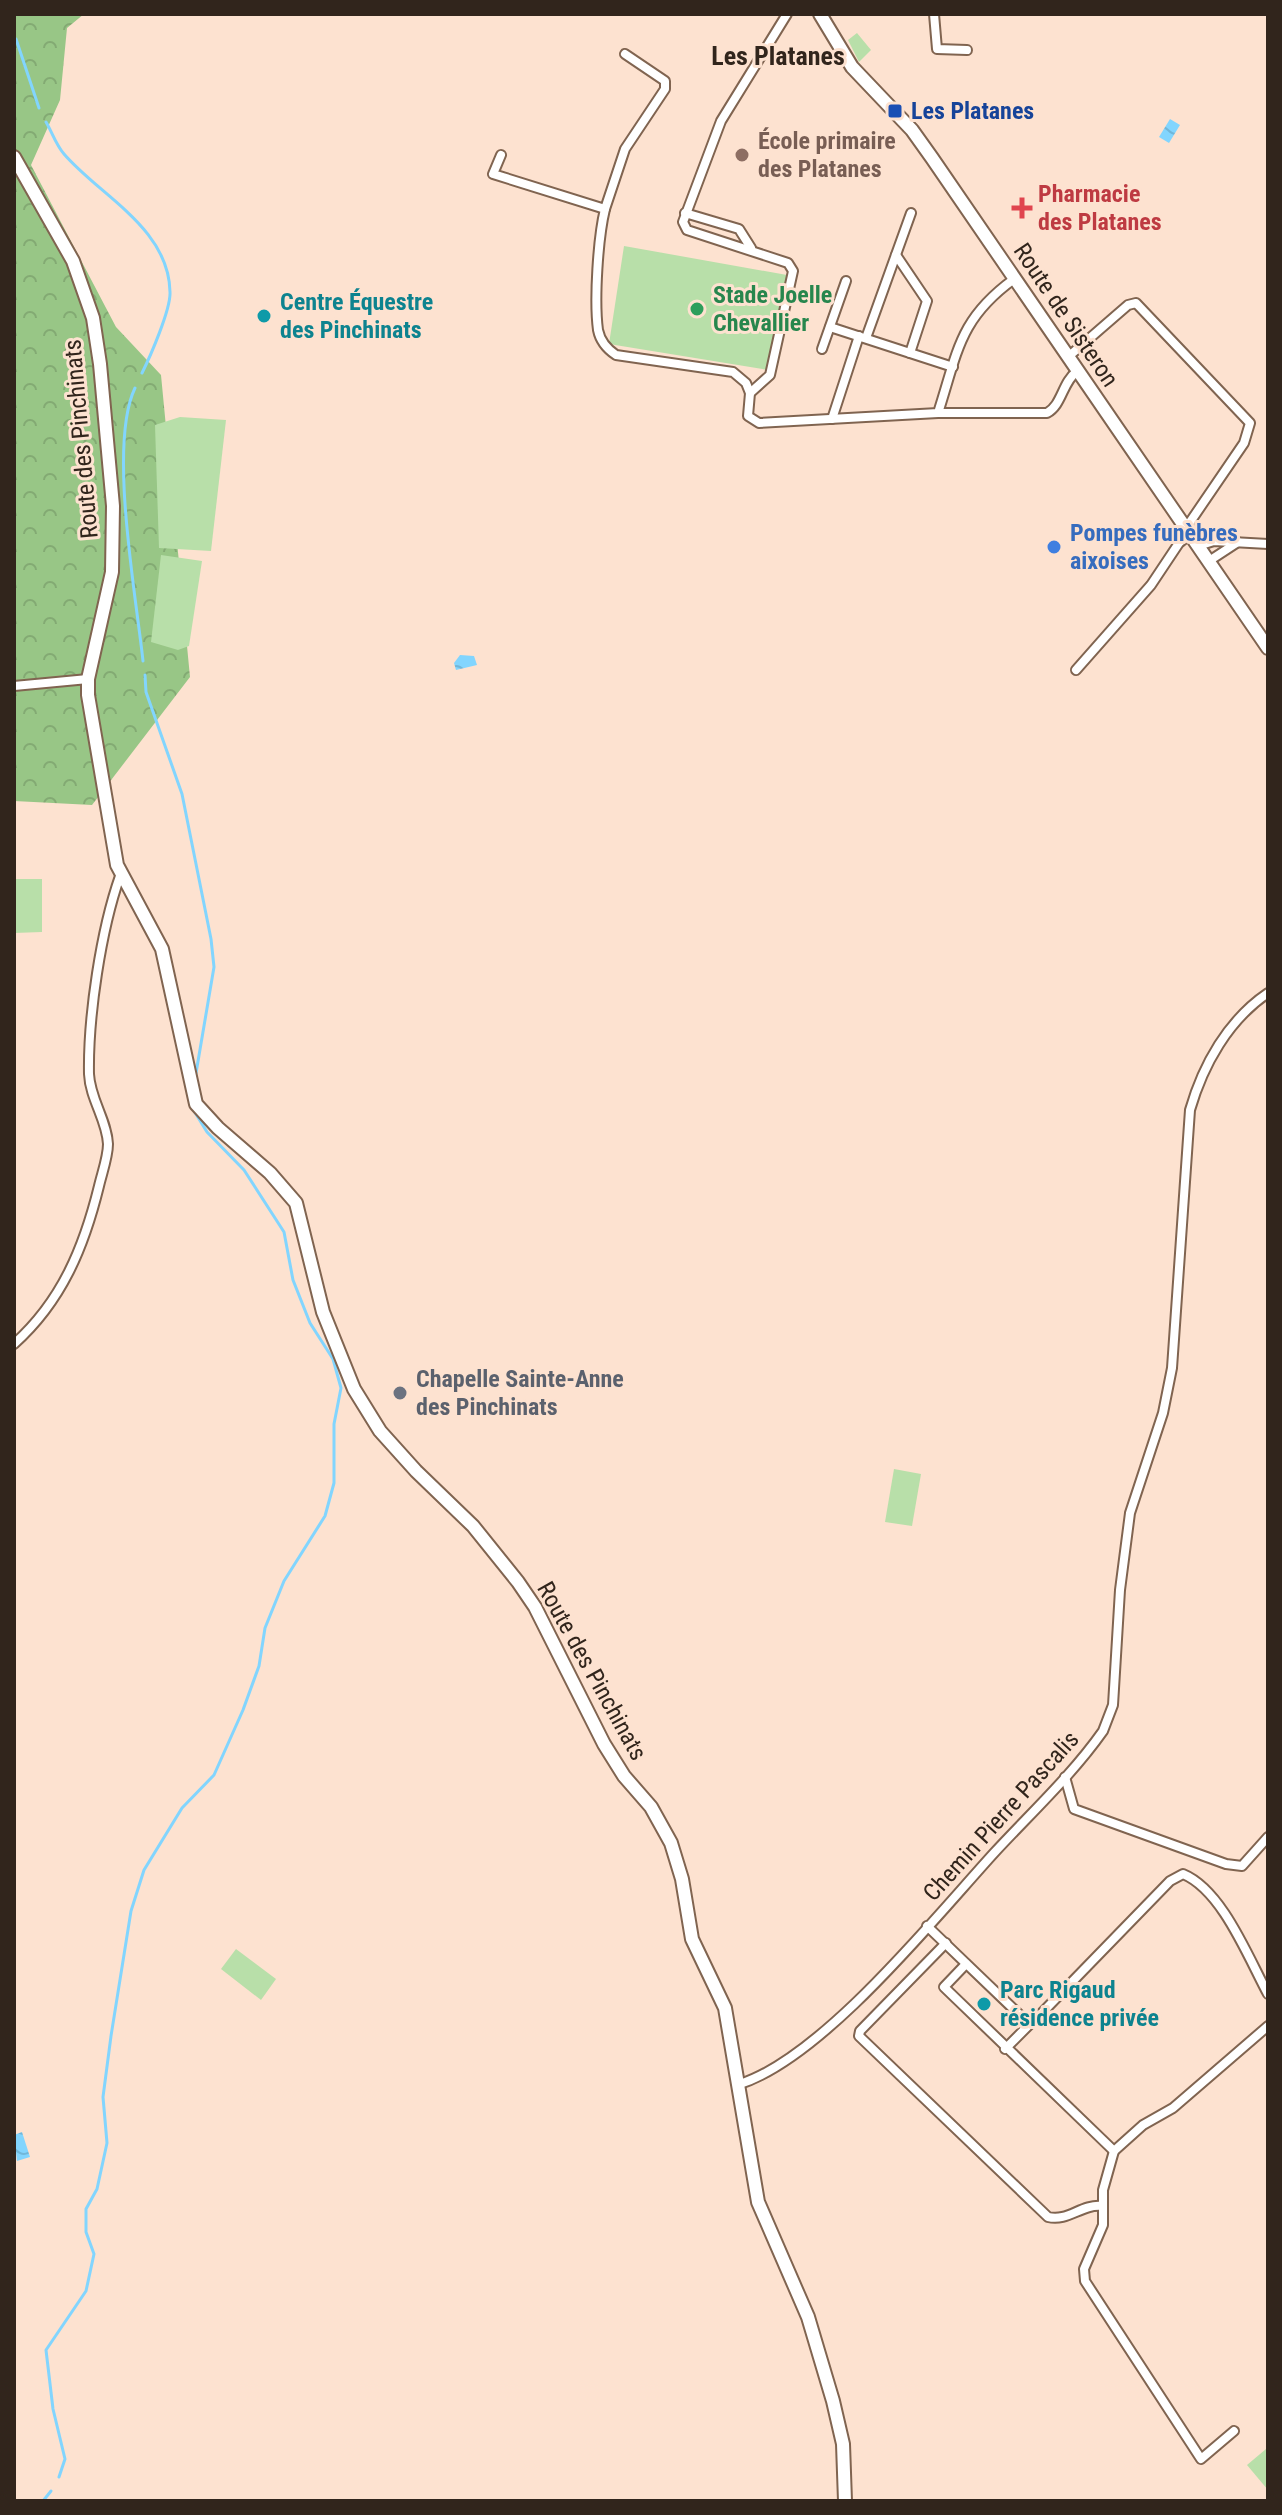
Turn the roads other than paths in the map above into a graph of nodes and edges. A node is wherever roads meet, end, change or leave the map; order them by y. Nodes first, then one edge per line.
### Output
1 (787, 14) edge
2 (820, 14) edge
3 (934, 14) edge
4 (967, 50) dead end
5 (625, 54) dead end
6 (501, 155) dead end
7 (14, 157) edge
8 (605, 209) junction
9 (685, 213) junction
10 (911, 213) dead end
11 (754, 251) junction
12 (896, 255) junction
13 (1014, 279) junction
14 (846, 281) dead end
15 (830, 327) junction
16 (862, 337) junction
17 (822, 349) dead end
18 (910, 353) junction
19 (1068, 357) junction
20 (953, 367) junction
21 (1077, 371) junction
22 (750, 393) junction
23 (938, 413) junction
24 (832, 419) junction
25 (1188, 531) junction
26 (1239, 542) junction
27 (1268, 544) edge
28 (1198, 546) junction
29 (1209, 561) junction
30 (1268, 648) edge
31 (1076, 670) dead end
32 (88, 679) junction
33 (14, 686) edge
34 (120, 876) junction
35 (1268, 993) edge
36 (14, 1344) edge
37 (1065, 1777) junction
38 (1268, 1837) edge
39 (927, 1926) junction
40 (946, 1943) junction
41 (966, 1964) junction
42 (1268, 1994) edge
43 (1035, 2020) junction
44 (1268, 2026) edge
45 (1005, 2049) junction
46 (740, 2084) junction
47 (1114, 2151) junction
48 (1102, 2206) junction
49 (1234, 2431) dead end
50 (845, 2501) edge

1 - 9 street
2 - 13 street, Route de Sisteron
3 - 4 street
5 - 8 street
6 - 8 street
7 - 32 street, Route des Pinchinats
8 - 22 street
9 - 11 street
9 - 11 street
10 - 12 street
11 - 22 street
12 - 16 street
12 - 18 street
13 - 19 street, Route de Sisteron
13 - 20 street
14 - 15 street
15 - 16 street
15 - 17 street
16 - 18 street
16 - 24 street
18 - 20 street
19 - 21 street, Route de Sisteron
19 - 25 street
20 - 23 street
21 - 23 street
21 - 25 street, Route de Sisteron
22 - 24 street
23 - 24 street
25 - 28 street, Route de Sisteron
25 - 31 street
26 - 27 street
26 - 28 street
26 - 29 street
28 - 29 street, Route de Sisteron
29 - 30 street, Route de Sisteron
32 - 33 street
32 - 34 street, Route des Pinchinats
34 - 36 street
34 - 46 street, Route des Pinchinats
35 - 37 street, Chemin Pierre Pascalis
37 - 38 street
37 - 39 street, Chemin Pierre Pascalis
39 - 40 street
39 - 46 street, Chemin Pierre Pascalis
40 - 41 street
40 - 48 street
41 - 43 street
41 - 45 street
42 - 43 street
43 - 45 street
44 - 47 street
45 - 47 street
46 - 50 street, Route des Pinchinats
47 - 48 street
48 - 49 street

